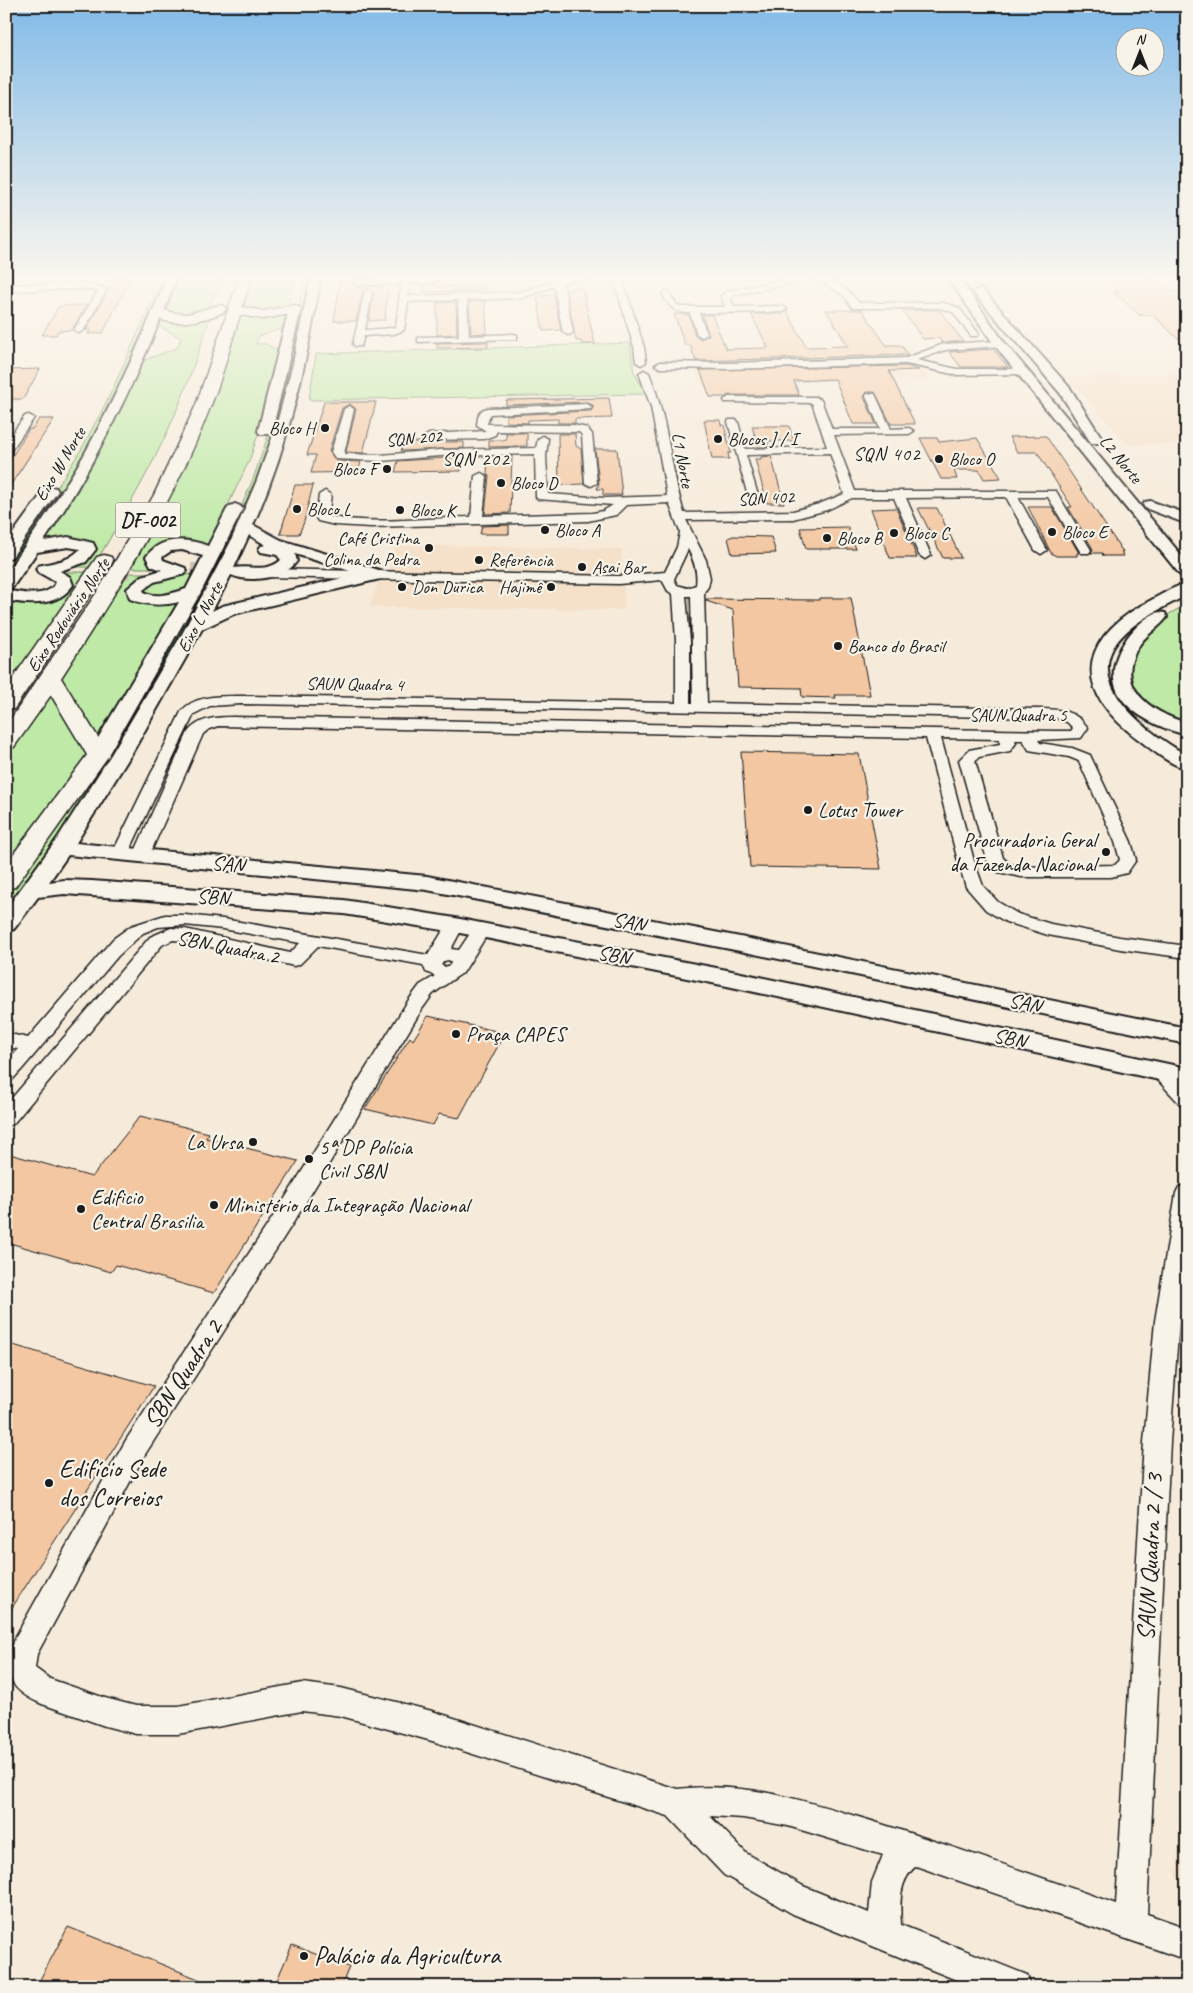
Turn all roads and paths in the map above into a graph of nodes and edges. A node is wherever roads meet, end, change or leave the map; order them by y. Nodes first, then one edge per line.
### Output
1 (119, 368) edge
2 (132, 368) edge
3 (203, 368) edge
4 (213, 368) edge
5 (281, 368) edge
6 (299, 368) edge
7 (642, 368) edge
8 (660, 368) edge
9 (934, 368) edge
10 (1021, 368) edge
11 (938, 369) joint
12 (1046, 370) joint
13 (117, 372) dead end
14 (1024, 372) junction
15 (798, 390) dead end
16 (1039, 391) junction
17 (1065, 391) junction
18 (653, 392) junction
19 (871, 396) dead end
20 (729, 400) dead end
21 (812, 400) junction
22 (587, 408) dead end
23 (348, 409) dead end
24 (29, 418) dead end
25 (733, 422) dead end
26 (492, 428) junction
27 (544, 428) junction
28 (827, 432) junction
29 (887, 432) junction
30 (909, 432) dead end
31 (429, 437) dead end
32 (8, 444) edge
33 (260, 448) dead end
34 (833, 450) junction
35 (541, 451) junction
36 (1106, 451) dead end
37 (740, 452) junction
38 (154, 474) dead end
39 (481, 476) dead end
40 (58, 480) dead end
41 (591, 483) dead end
42 (242, 491) dead end
43 (1010, 493) junction
44 (850, 494) junction
45 (898, 494) junction
46 (325, 495) dead end
47 (647, 500) junction
48 (604, 502) junction
49 (622, 502) junction
50 (754, 502) dead end
51 (678, 512) junction
52 (593, 517) junction
53 (708, 517) junction
54 (476, 519) junction
55 (1187, 519) edge
56 (28, 524) junction
57 (1168, 526) dead end
58 (245, 527) junction
59 (6, 532) edge
60 (32, 548) junction
61 (111, 549) dead end
62 (1040, 550) dead end
63 (1085, 550) dead end
64 (7, 553) edge
65 (213, 554) junction
66 (924, 555) dead end
67 (234, 565) junction
68 (27, 569) tunnel mouth
69 (44, 570) junction
70 (90, 570) tunnel mouth
71 (130, 571) tunnel mouth
72 (185, 571) junction
73 (693, 571) junction
74 (265, 573) junction
75 (378, 575) junction
76 (1186, 577) edge
77 (673, 581) junction
78 (6, 585) edge
79 (214, 590) junction
80 (697, 591) junction
81 (193, 592) junction
82 (6, 596) edge
83 (1187, 600) edge
84 (197, 624) junction
85 (51, 678) junction
86 (20, 686) junction
87 (6, 698) edge
88 (241, 700) junction
89 (6, 704) edge
90 (561, 706) junction
91 (683, 708) junction
92 (700, 709) junction
93 (813, 711) junction
94 (919, 712) junction
95 (232, 721) junction
96 (557, 726) junction
97 (684, 729) joint
98 (1187, 729) edge
99 (816, 731) junction
100 (894, 733) junction
101 (932, 733) junction
102 (1006, 735) junction
103 (1028, 735) junction
104 (6, 742) edge
105 (98, 755) junction
106 (1187, 763) edge
107 (974, 785) junction
108 (947, 786) junction
109 (64, 848) junction
110 (130, 855) junction
111 (995, 860) junction
112 (966, 862) junction
113 (10, 875) edge
114 (358, 876) junction
115 (33, 892) junction
116 (344, 907) junction
117 (6, 924) edge
118 (455, 925) junction
119 (481, 930) junction
120 (315, 940) junction
121 (740, 944) junction
122 (1187, 952) edge
123 (440, 968) junction
124 (727, 978) junction
125 (78, 993) junction
126 (105, 1000) junction
127 (1084, 1015) junction
128 (1187, 1036) edge
129 (6, 1040) edge
130 (32, 1046) junction
131 (1068, 1051) junction
132 (9, 1067) edge
133 (1162, 1072) junction
134 (1187, 1077) edge
135 (1187, 1099) edge
136 (6, 1120) edge
137 (1187, 1193) edge
138 (678, 1804) junction
139 (912, 1849) junction
140 (1130, 1923) junction
141 (886, 1935) junction
142 (1187, 1944) edge
143 (1015, 1987) edge

1 - 13 main road
2 - 60 main road, Eixo W Norte
3 - 38 highway, Eixo Rodoviário Norte / DF-002
4 - 85 highway, Eixo Rodoviário Norte / DF-002
5 - 33 main road
6 - 58 main road, Eixo L Norte
7 - 18 street, L1 Norte
8 - 18 street, L1 Norte
9 - 11 street
10 - 14 main road, L2 Norte
11 - 14 street
12 - 14 main road
12 - 17 main road, L2 Norte
14 - 16 main road, L2 Norte
15 - 21 street
16 - 17 main road
16 - 76 main road, L2 Norte
17 - 36 main road, L2 Norte
18 - 51 street, L1 Norte
19 - 29 street
20 - 21 street
21 - 28 street
22 - 26 street
23 - 35 street, SQN 202
24 - 32 street
25 - 37 street, SQN 402
26 - 27 street, SQN 202
26 - 31 street, SQN 202
27 - 35 street
27 - 41 street, SQN 202
28 - 29 street
28 - 34 street
29 - 30 street
34 - 37 street
34 - 44 street
35 - 48 street
37 - 50 street, SQN 402
39 - 54 street
40 - 56 main road, Eixo W Norte
42 - 65 main road, Eixo L Norte
43 - 45 street, SQN 402
43 - 62 street
43 - 63 street, SQN 402
44 - 45 street, SQN 402
44 - 53 street, SQN 402
45 - 66 street
46 - 54 street
47 - 49 street
47 - 51 street, SQN 402
47 - 51 street
48 - 49 street
48 - 52 street
49 - 52 street
51 - 53 street
51 - 53 street, SQN 402
51 - 73 street, L1 Norte
51 - 77 street, L1 Norte
52 - 54 street
55 - 57 main road, L2 Norte
56 - 59 main road
56 - 64 main road, Eixo W Norte
58 - 67 main road, Eixo L Norte
58 - 75 main road
60 - 69 main road
60 - 78 main road, Eixo W Norte
61 - 86 highway, Eixo Rodoviário Norte / DF-002
65 - 72 main road
65 - 81 main road, Eixo L Norte
67 - 74 main road
67 - 74 main road
67 - 79 main road, Eixo L Norte
68 - 69 main road
69 - 70 main road
69 - 82 main road
71 - 72 main road
72 - 81 main road
73 - 77 street
73 - 80 street
74 - 75 street
74 - 79 main road
75 - 77 street
75 - 84 main road
76 - 106 main road
77 - 80 street
77 - 91 street
79 - 84 main road, Eixo L Norte
80 - 92 street
81 - 105 main road, Eixo L Norte
83 - 98 main road
84 - 109 main road, Eixo L Norte
85 - 104 highway, Eixo Rodoviário Norte / DF-002
85 - 105 highway, Eixo Rodoviário Norte
86 - 87 main road
86 - 89 highway, Eixo Rodoviário Norte / DF-002
88 - 90 street, SAUN Quadra 4
88 - 95 street
88 - 110 street, SAUN Quadra 4
90 - 91 street, SAUN Quadra 4
90 - 96 street
91 - 92 street, SAUN Quadra 5
92 - 93 street, SAUN Quadra 5
93 - 94 street, SAUN Quadra 5
93 - 99 street
94 - 100 street
94 - 103 street, SAUN Quadra 5
95 - 96 street, SAUN Quadra 4
95 - 110 street, SAUN Quadra 4
96 - 97 street, SAUN Quadra 4
97 - 99 street, SAUN Quadra 5
99 - 100 street, SAUN Quadra 5
100 - 101 street, SAUN Quadra 5
101 - 102 street, SAUN Quadra 5
101 - 108 street
102 - 103 street, SAUN Quadra 5
102 - 107 street
103 - 111 street
105 - 113 highway
107 - 108 street
107 - 111 street
108 - 112 street
109 - 110 main road, SAN
109 - 115 main road, Eixo L Norte
110 - 114 main road, SAN
111 - 112 street
112 - 122 street
114 - 116 main road
114 - 121 main road, SAN
115 - 116 main road, SBN
115 - 117 main road, Eixo L Norte
116 - 118 main road, SBN
118 - 119 main road, SBN
118 - 123 street, SBN Quadra 2
119 - 123 street, SBN Quadra 2
119 - 124 main road, SBN
120 - 123 street, SBN Quadra 2
120 - 125 street, SBN Quadra 2
120 - 126 street, SBN Quadra 2
121 - 124 main road
121 - 127 main road, SAN
123 - 138 street, SBN Quadra 2
124 - 131 main road, SBN
125 - 126 street
125 - 130 street, SBN Quadra 2
126 - 136 street, SBN Quadra 2
127 - 128 main road, SAN
127 - 131 main road
129 - 130 street
130 - 132 street, SBN Quadra 2
131 - 133 main road, SBN
133 - 134 main road, SBN
133 - 135 street
137 - 140 street, SAUN Quadra 2 / 3
138 - 139 street
138 - 141 street
139 - 140 street
139 - 141 street
140 - 142 street
141 - 143 street

